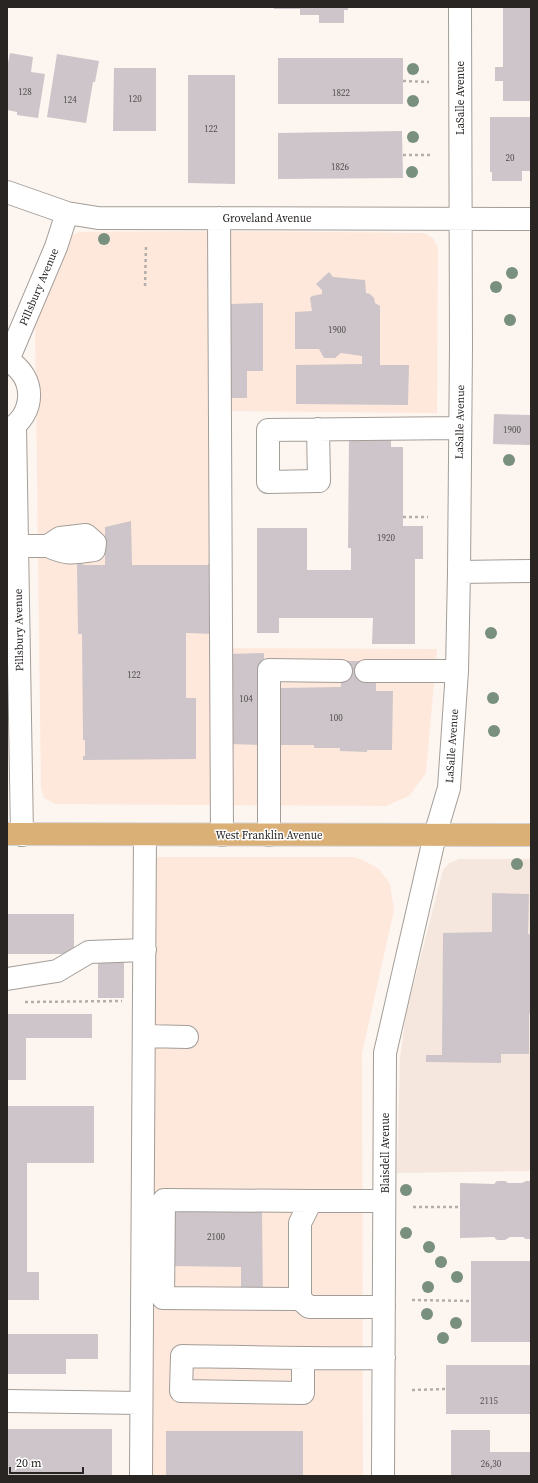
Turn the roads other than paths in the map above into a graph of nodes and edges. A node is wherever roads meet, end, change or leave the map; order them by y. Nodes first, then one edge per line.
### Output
1 (460, 7) edge
2 (7, 192) edge
3 (67, 213) junction
4 (219, 218) junction
5 (460, 219) junction
6 (531, 219) edge
7 (8, 360) edge
8 (11, 428) edge
9 (460, 428) junction
10 (318, 429) dead end
11 (17, 546) junction
12 (48, 546) dead end
13 (531, 571) edge
14 (459, 572) junction
15 (13, 665) edge
16 (341, 671) dead end
17 (366, 671) dead end
18 (457, 671) junction
19 (14, 834) edge
20 (145, 834) junction
21 (222, 834) junction
22 (269, 834) junction
23 (434, 834) junction
24 (531, 835) edge
25 (144, 950) junction
26 (7, 979) edge
27 (144, 1036) junction
28 (186, 1037) dead end
29 (311, 1201) junction
30 (384, 1201) junction
31 (300, 1299) junction
32 (384, 1307) junction
33 (303, 1358) junction
34 (384, 1358) junction
35 (7, 1401) edge
36 (141, 1403) junction
37 (141, 1476) edge
38 (383, 1476) edge

1 - 5 street, LaSalle Avenue
2 - 3 street, Groveland Avenue
3 - 4 street, Groveland Avenue
3 - 7 street, Pillsbury Avenue
4 - 5 street, Groveland Avenue
4 - 21 street
5 - 6 street, Groveland Avenue
5 - 9 street, LaSalle Avenue
7 - 8 street
8 - 11 street, Pillsbury Avenue
9 - 10 street
9 - 14 street, LaSalle Avenue
11 - 12 street
11 - 15 street, Pillsbury Avenue
13 - 14 street
14 - 18 street, LaSalle Avenue
15 - 19 street, Pillsbury Avenue
16 - 22 street
17 - 18 street
18 - 23 street, LaSalle Avenue
19 - 20 main road, West Franklin Avenue
20 - 21 main road, West Franklin Avenue
20 - 25 street
21 - 22 main road, West Franklin Avenue
22 - 23 main road, West Franklin Avenue
23 - 24 main road, West Franklin Avenue
23 - 30 street, Blaisdell Avenue
25 - 26 street
25 - 27 street
27 - 28 street
27 - 36 street
29 - 30 street
29 - 31 street
29 - 31 street
30 - 32 street, Blaisdell Avenue
31 - 32 street
32 - 34 street, Blaisdell Avenue
33 - 33 street
33 - 34 street
34 - 38 street, Blaisdell Avenue
35 - 36 street
36 - 37 street

